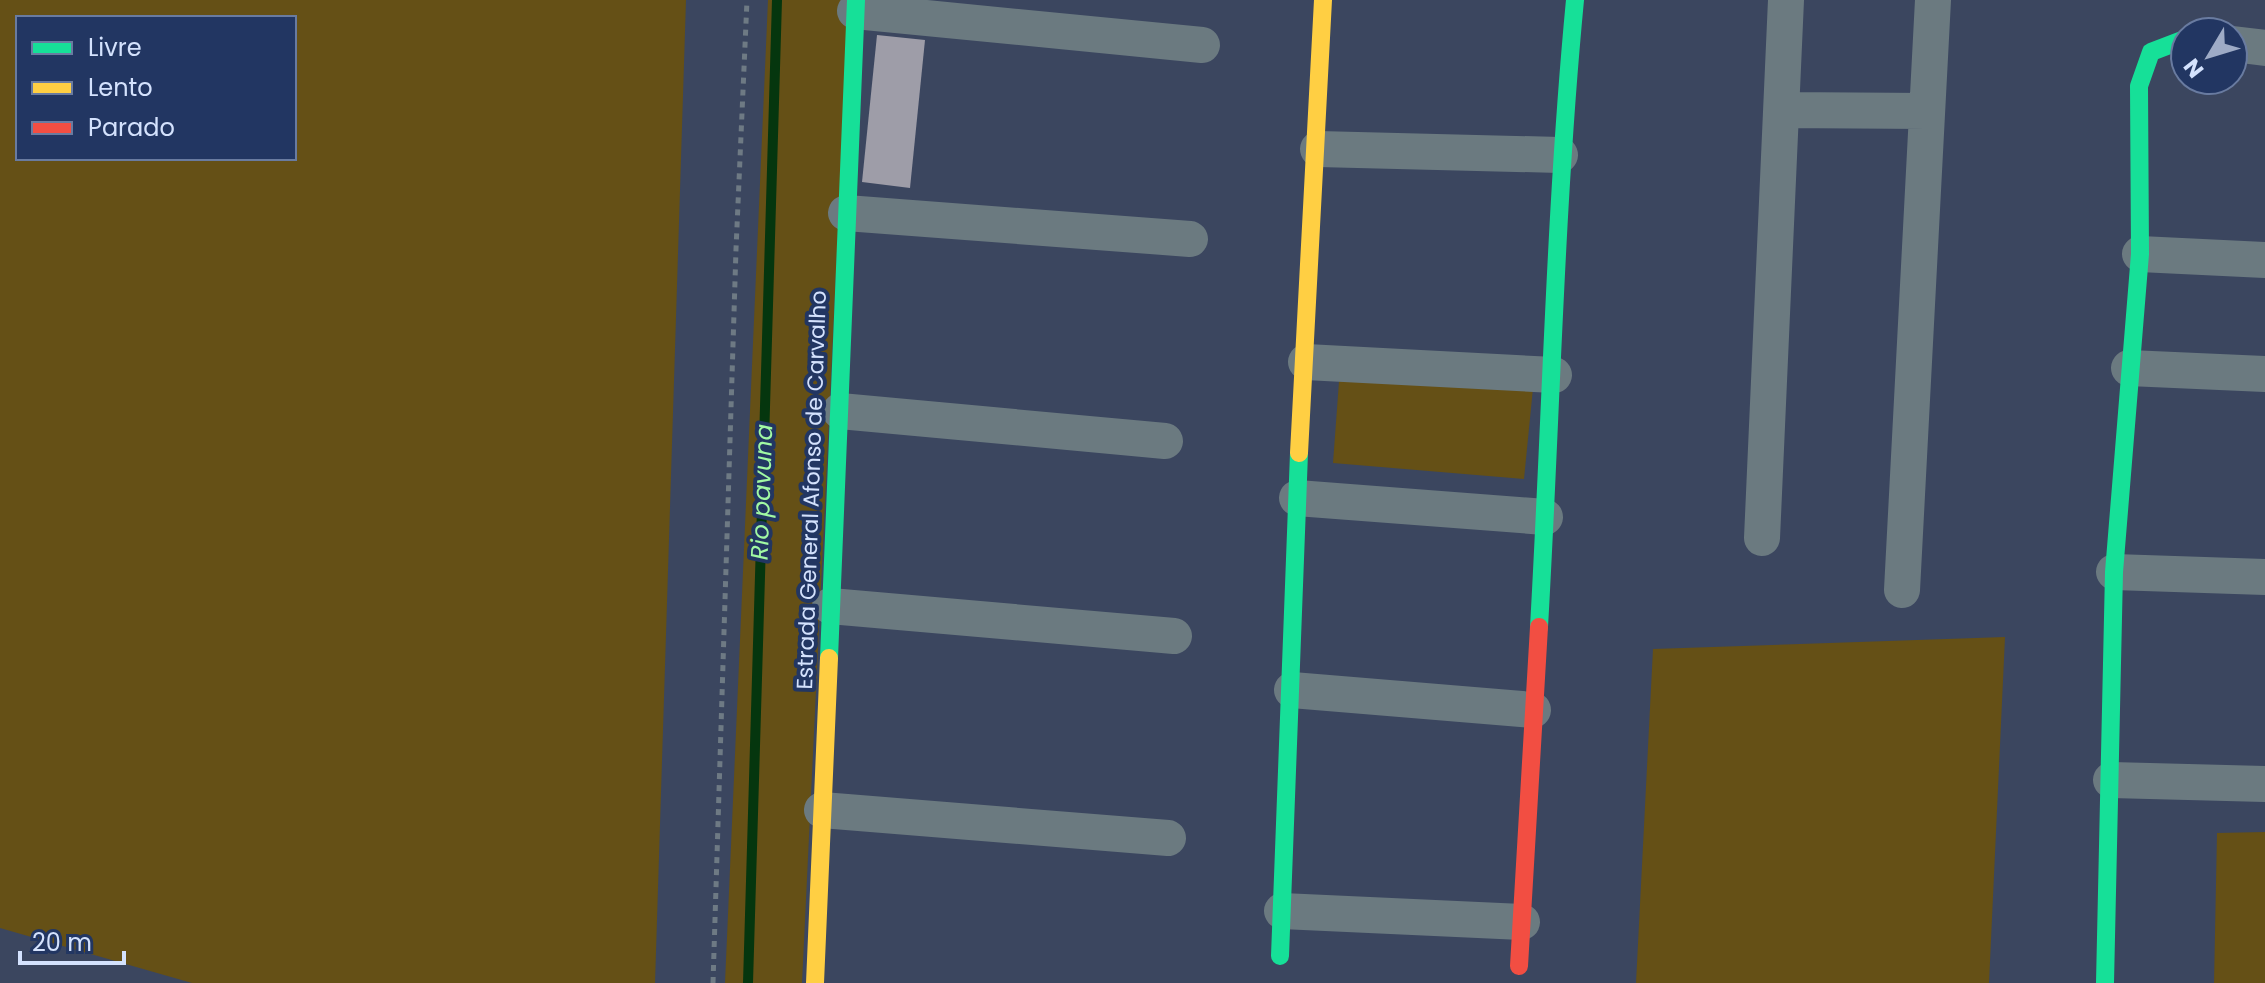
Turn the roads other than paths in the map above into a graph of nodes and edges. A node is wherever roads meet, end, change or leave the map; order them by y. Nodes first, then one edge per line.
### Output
1 (1323, 0) edge
2 (1575, 0) edge
3 (1786, 0) edge
4 (1933, 0) edge
5 (855, 6) edge
6 (2169, 43) edge
7 (1202, 45) dead end
8 (1782, 110) junction
9 (1927, 111) junction
10 (1318, 149) junction
11 (1560, 155) junction
12 (846, 213) junction
13 (1190, 239) dead end
14 (2140, 254) junction
15 (2265, 260) edge
16 (1306, 362) junction
17 (2129, 368) junction
18 (2265, 374) edge
19 (1554, 375) junction
20 (840, 411) junction
21 (1165, 441) dead end
22 (1297, 498) junction
23 (1545, 517) junction
24 (1762, 538) dead end
25 (2114, 572) junction
26 (2265, 577) edge
27 (1902, 590) dead end
28 (830, 606) junction
29 (1174, 636) dead end
30 (1292, 690) junction
31 (1533, 710) junction
32 (2111, 780) junction
33 (2265, 784) edge
34 (822, 810) junction
35 (1168, 838) dead end
36 (1282, 911) junction
37 (1522, 922) junction
38 (1280, 956) dead end
39 (1519, 966) dead end
40 (815, 983) edge
41 (2105, 983) edge

1 - 10 street
2 - 11 street
3 - 8 street
4 - 9 street
5 - 7 street
5 - 12 street, Estrada General Afonso de Carvalho
6 - 14 street
8 - 9 street
8 - 24 street
9 - 27 street
10 - 11 street
10 - 16 street
11 - 19 street
12 - 13 street
12 - 20 street, Estrada General Afonso de Carvalho
14 - 15 street
14 - 17 street
16 - 19 street
16 - 22 street
17 - 18 street
17 - 25 street
19 - 23 street
20 - 21 street
20 - 28 street, Estrada General Afonso de Carvalho
22 - 23 street
22 - 30 street
23 - 31 street
25 - 26 street
25 - 32 street
28 - 29 street
28 - 34 street, Estrada General Afonso de Carvalho
30 - 31 street
30 - 36 street
31 - 37 street
32 - 33 street
32 - 41 street
34 - 35 street
34 - 40 street, Estrada General Afonso de Carvalho
36 - 37 street
36 - 38 street
37 - 39 street

